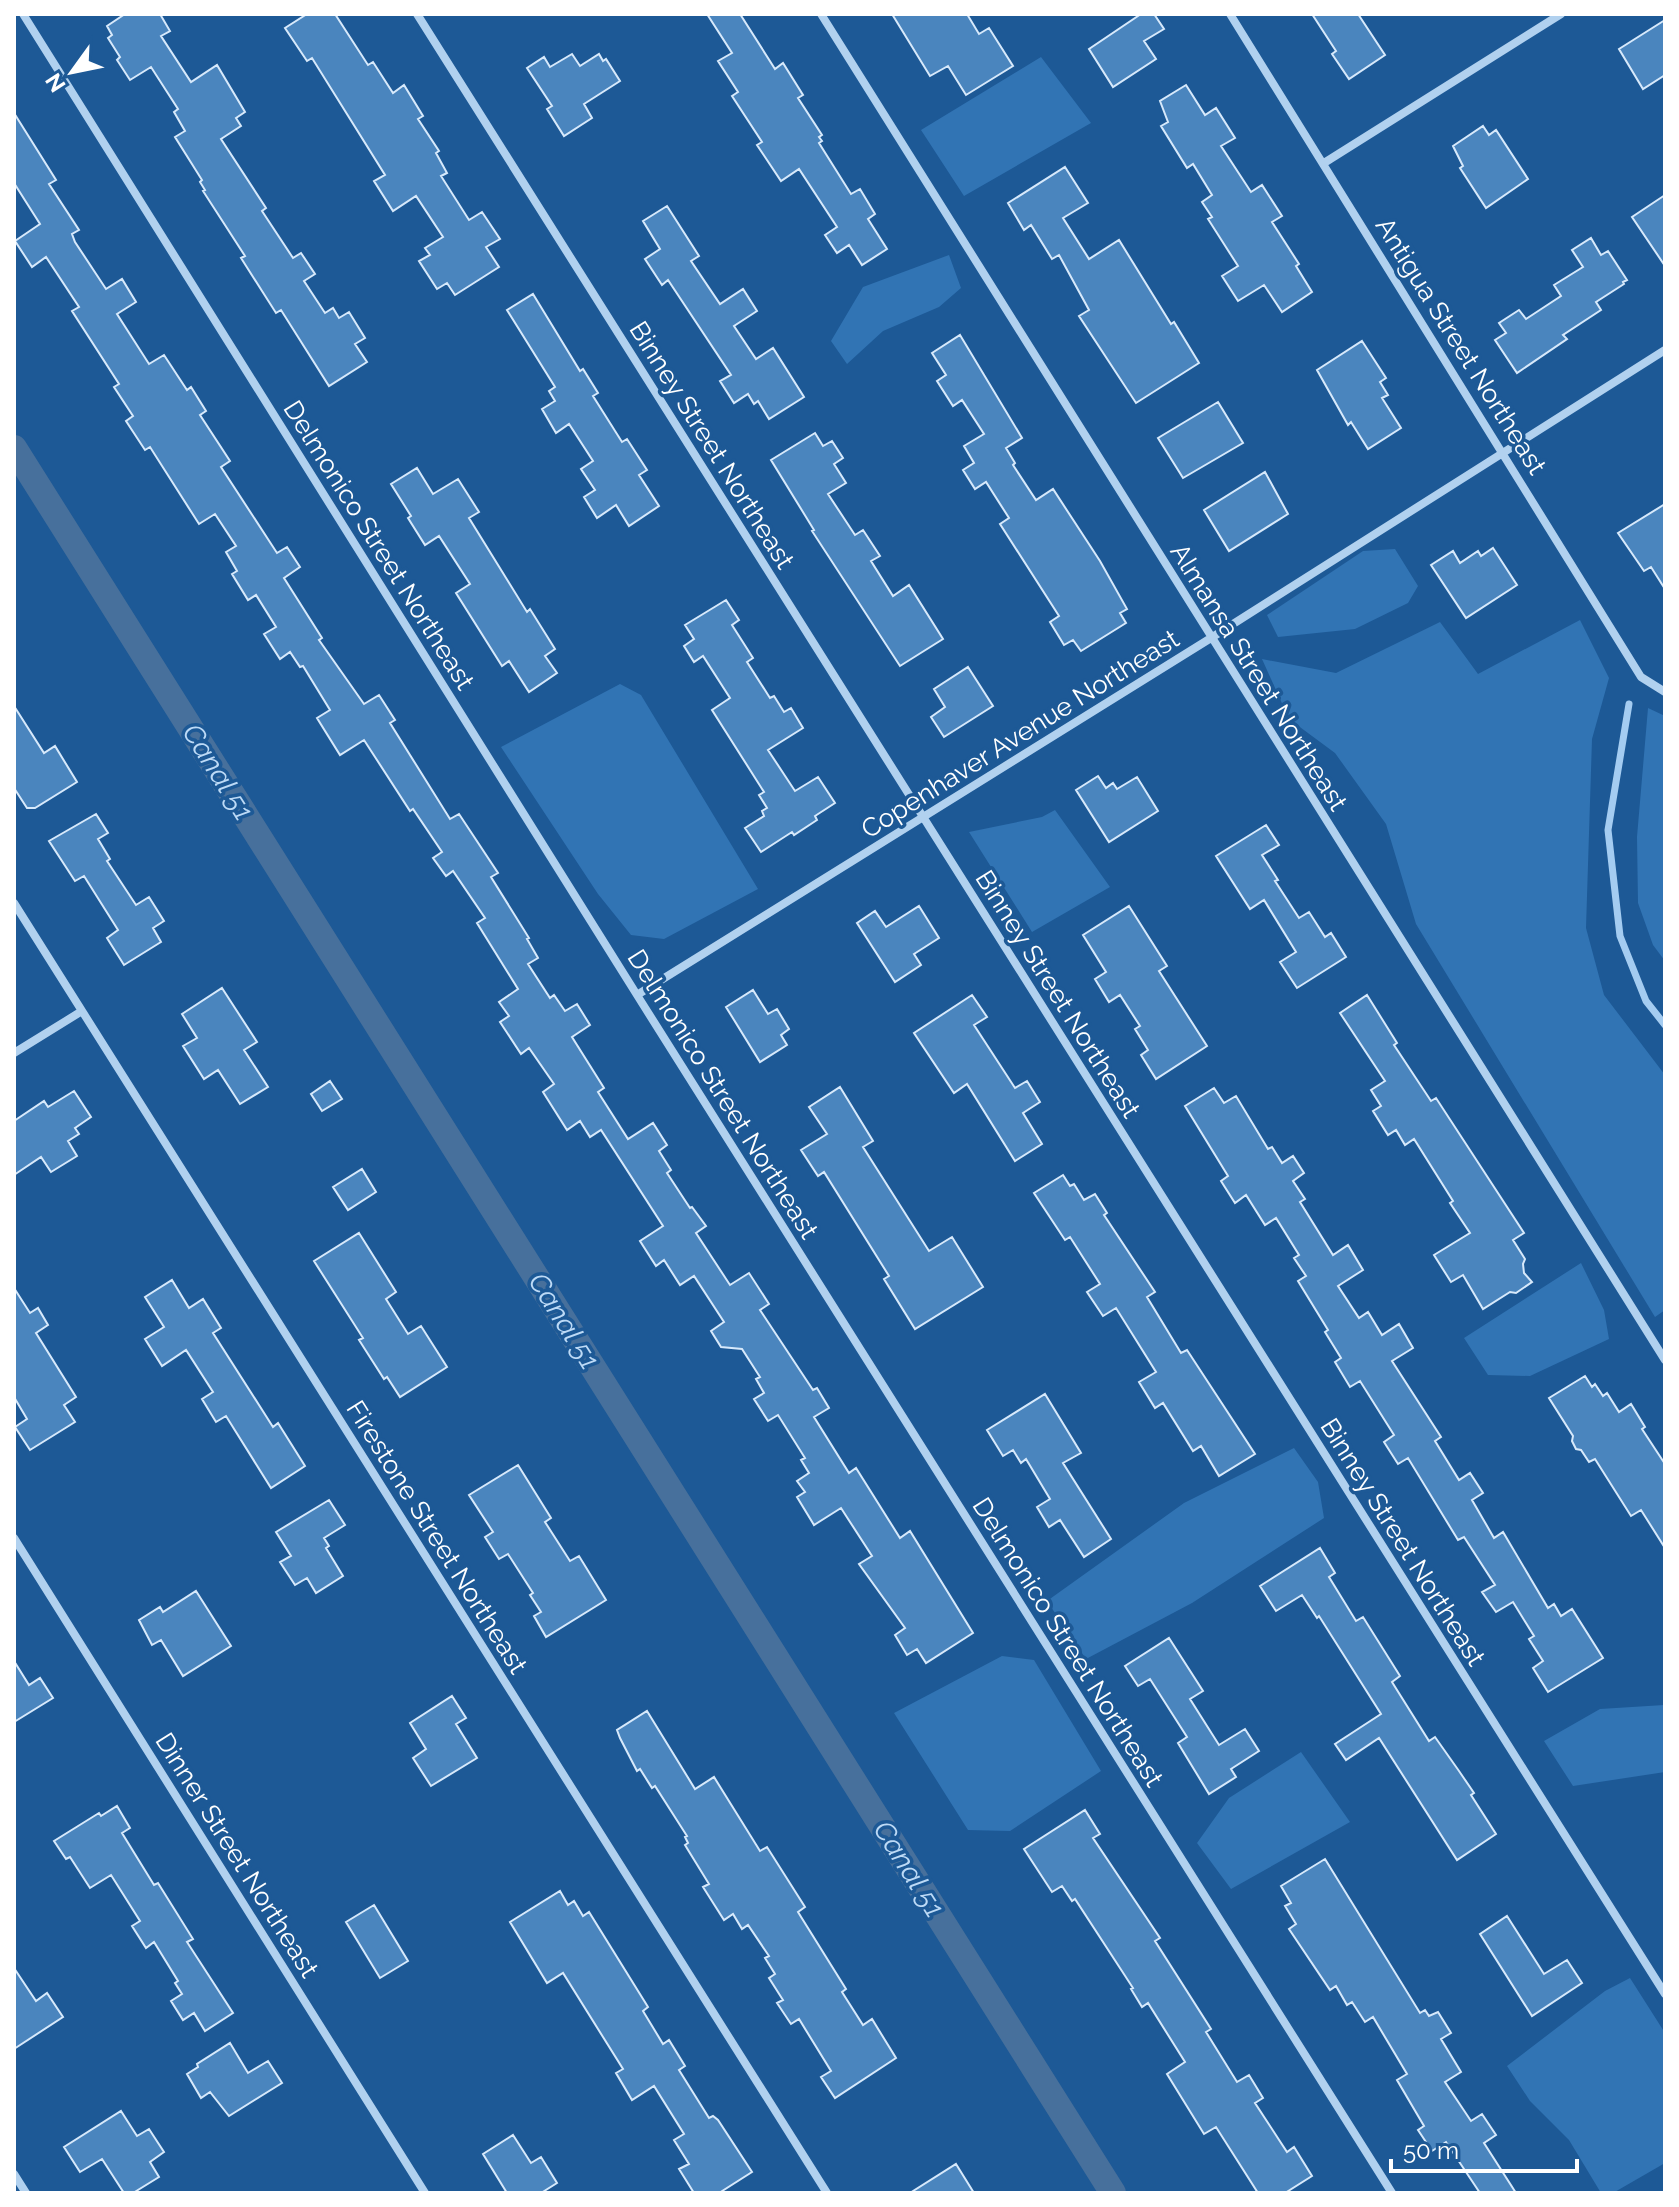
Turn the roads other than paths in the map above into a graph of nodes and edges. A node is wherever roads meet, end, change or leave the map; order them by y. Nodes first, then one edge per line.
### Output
1 (23, 14) edge
2 (417, 14) edge
3 (821, 14) edge
4 (1230, 14) edge
5 (1561, 14) edge
6 (1324, 163) junction
7 (1665, 350) edge
8 (1503, 452) junction
9 (1211, 638) junction
10 (1665, 692) edge
11 (923, 817) junction
12 (14, 903) edge
13 (637, 995) junction
14 (82, 1011) junction
15 (14, 1053) edge
16 (1665, 1360) edge
17 (14, 1538) edge
18 (1665, 1994) edge
19 (14, 2174) edge
20 (26, 2193) edge
21 (425, 2193) edge
22 (827, 2193) edge
23 (1392, 2193) edge

1 - 13 street, Delmonico Street Northeast
2 - 11 street, Binney Street Northeast
3 - 9 street, Almansa Street Northeast
4 - 6 street, Antigua Street Northeast
5 - 6 street
6 - 8 street, Antigua Street Northeast
7 - 8 street, Copenhaver Avenue Northeast
8 - 9 street, Copenhaver Avenue Northeast
8 - 10 street, Antigua Street Northeast
9 - 11 street, Copenhaver Avenue Northeast
9 - 16 street, Almansa Street Northeast
11 - 13 street, Copenhaver Avenue Northeast
11 - 18 street, Binney Street Northeast
12 - 14 street, Firestone Street Northeast
13 - 23 street, Delmonico Street Northeast
14 - 15 street
14 - 22 street, Firestone Street Northeast
17 - 21 street, Dinner Street Northeast
19 - 20 street

